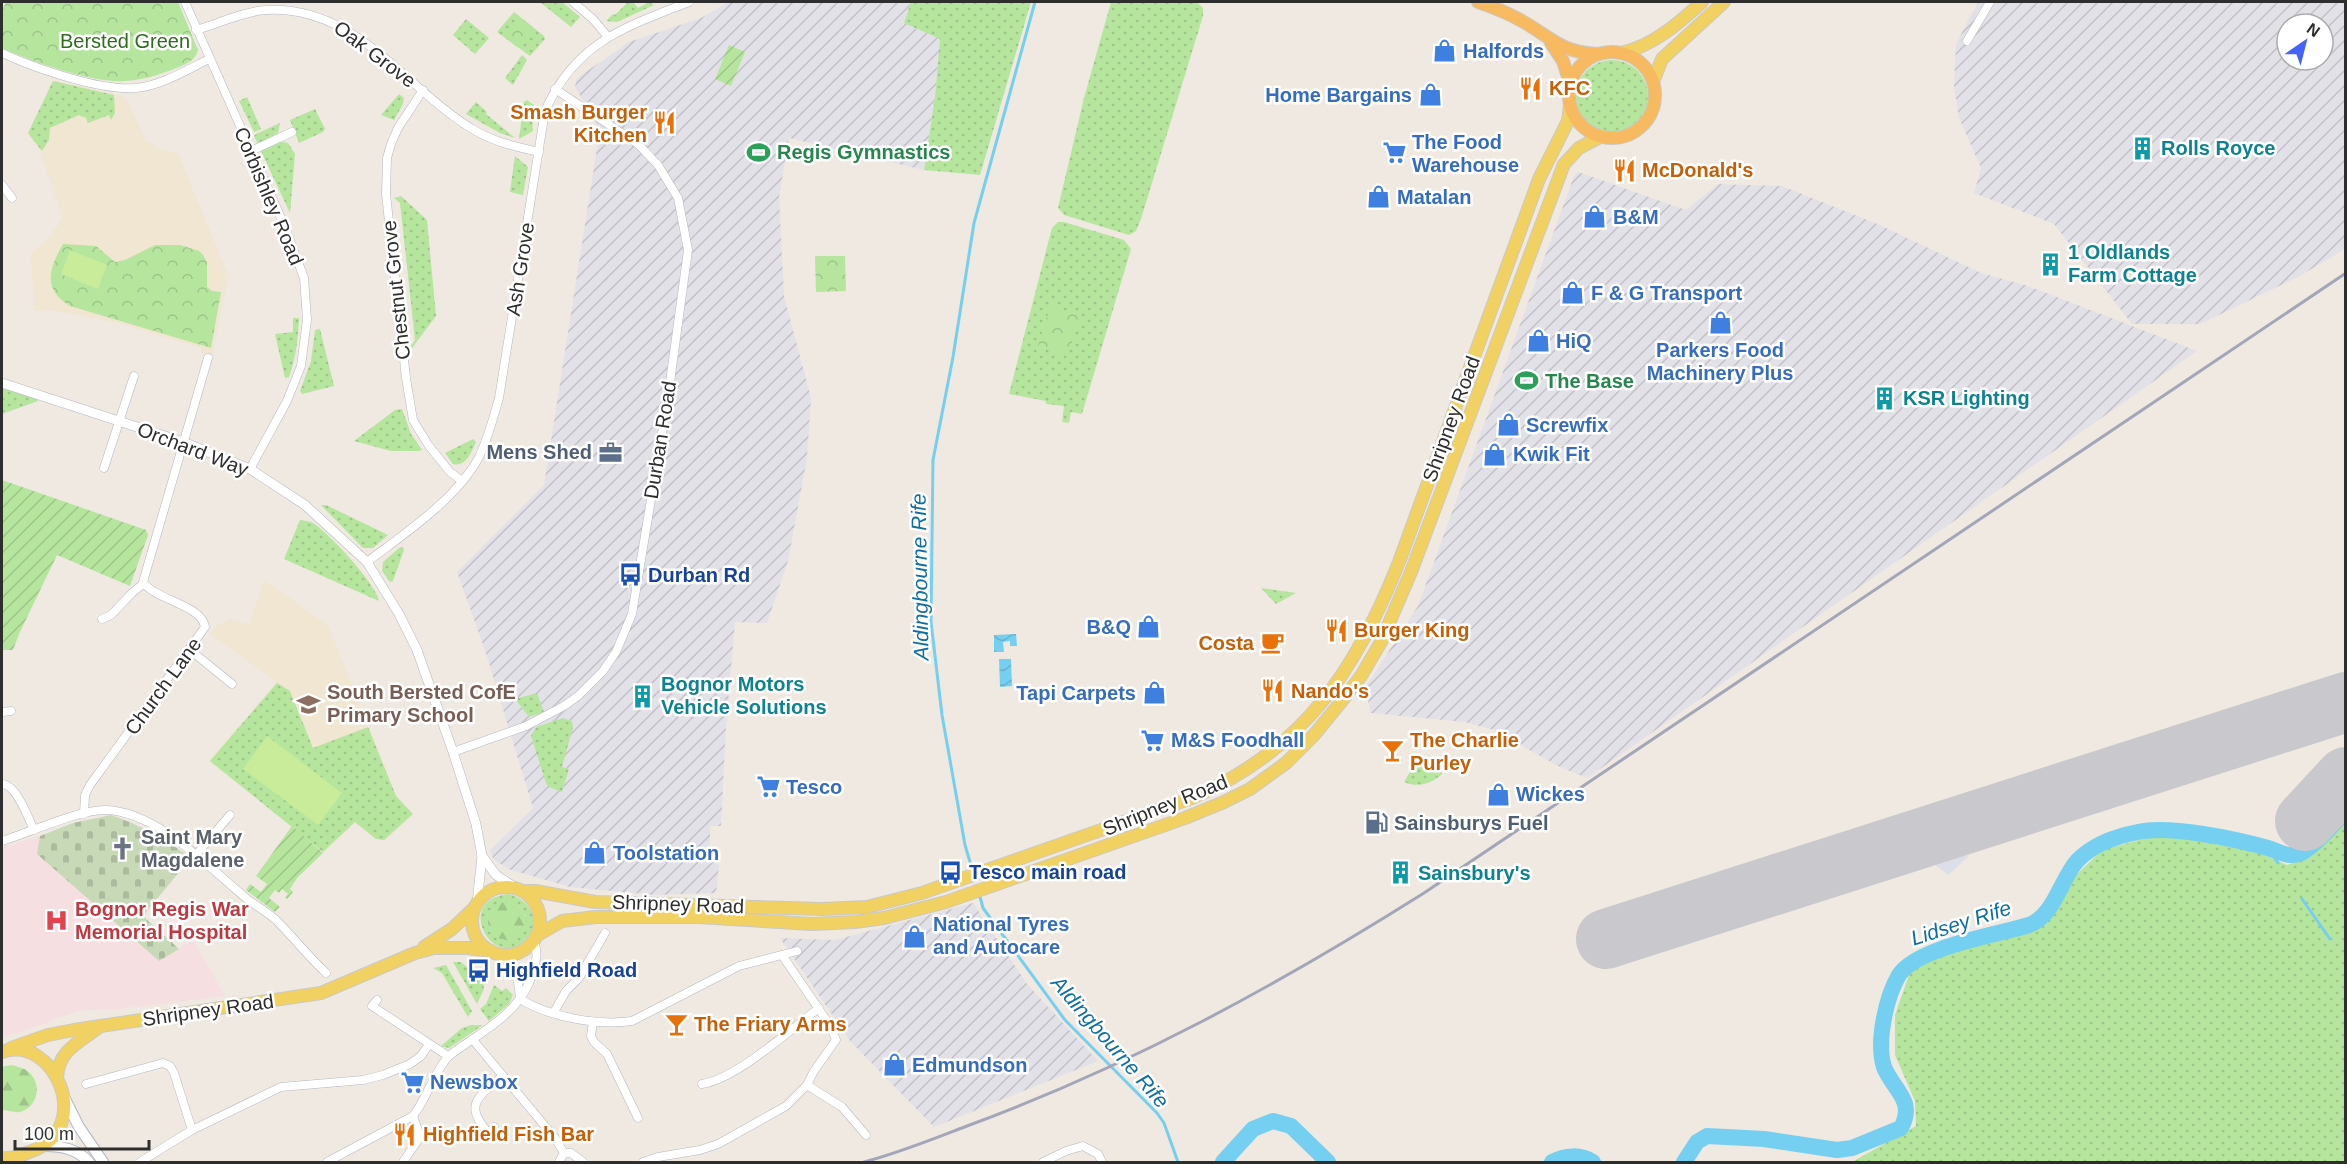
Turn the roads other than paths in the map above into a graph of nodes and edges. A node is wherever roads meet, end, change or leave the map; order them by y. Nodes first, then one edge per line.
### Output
1 (185, 2) edge
2 (573, 2) edge
3 (689, 2) edge
4 (1479, 2) edge
5 (1702, 2) edge
6 (1724, 2) edge
7 (1990, 2) edge
8 (264, 6) edge
9 (196, 30) junction
10 (608, 37) junction
11 (1548, 40) junction
12 (1967, 41) dead end
13 (1621, 53) junction
14 (2, 54) edge
15 (1599, 54) junction
16 (209, 60) junction
17 (1653, 82) junction
18 (1570, 84) junction
19 (555, 89) junction
20 (423, 90) junction
21 (1570, 105) junction
22 (292, 132) dead end
23 (1602, 136) junction
24 (251, 151) junction
25 (539, 152) junction
26 (2, 185) edge
27 (12, 198) dead end
28 (208, 358) dead end
29 (134, 376) dead end
30 (2, 383) edge
31 (119, 422) junction
32 (183, 442) junction
33 (104, 468) dead end
34 (250, 469) junction
35 (462, 482) junction
36 (367, 562) junction
37 (143, 584) junction
38 (102, 619) dead end
39 (190, 650) junction
40 (232, 684) dead end
41 (11, 711) dead end
42 (2, 712) edge
43 (453, 752) junction
44 (2, 784) edge
45 (84, 814) junction
46 (230, 815) dead end
47 (34, 830) junction
48 (2, 841) edge
49 (482, 855) junction
50 (195, 856) junction
51 (519, 889) junction
52 (476, 906) junction
53 (605, 933) dead end
54 (535, 939) junction
55 (797, 951) dead end
56 (492, 952) junction
57 (415, 953) junction
58 (782, 955) junction
59 (326, 973) dead end
60 (520, 999) junction
61 (377, 1000) dead end
62 (819, 1008) junction
63 (554, 1012) junction
64 (593, 1022) junction
65 (101, 1026) junction
66 (473, 1040) junction
67 (429, 1044) junction
68 (6, 1050) edge
69 (448, 1056) junction
70 (502, 1076) junction
71 (57, 1078) junction
72 (86, 1084) dead end
73 (702, 1084) dead end
74 (807, 1085) junction
75 (65, 1099) junction
76 (413, 1116) junction
77 (638, 1118) dead end
78 (494, 1127) dead end
79 (192, 1130) junction
80 (866, 1135) dead end
81 (45, 1146) junction
82 (564, 1153) junction
83 (7, 1160) edge
84 (101, 1160) edge
85 (88, 1162) edge
86 (140, 1162) edge
87 (327, 1162) edge
88 (403, 1162) edge
89 (560, 1162) edge
90 (583, 1162) edge
91 (643, 1162) edge
92 (1043, 1162) edge
93 (1102, 1162) edge

1 - 9 street, Corbishley Road
2 - 10 street
3 - 10 street, Ash Grove
4 - 11 highway
5 - 13 main road
6 - 17 main road
7 - 12 street
8 - 9 street, Oak Grove
8 - 20 street, Oak Grove
9 - 16 street, Corbishley Road
10 - 19 street, Ash Grove
11 - 15 highway
11 - 18 highway
13 - 15 highway
13 - 17 highway
14 - 16 street
15 - 18 highway
16 - 24 street, Corbishley Road
17 - 23 highway
18 - 21 highway
19 - 25 street, Ash Grove
19 - 43 street, Durban Road
20 - 25 street, Oak Grove
20 - 35 street, Chestnut Grove
21 - 23 highway
21 - 51 main road, Shripney Road
22 - 24 street
23 - 54 main road, Shripney Road
24 - 34 street, Corbishley Road
25 - 35 street, Ash Grove
26 - 27 street
28 - 32 street
29 - 31 street
30 - 31 street, Orchard Way
31 - 32 street, Orchard Way
31 - 33 street
32 - 34 street, Orchard Way
32 - 37 street
34 - 36 street, Orchard Way
35 - 36 street, Ash Grove
36 - 43 street, Orchard Way
37 - 38 street
37 - 39 street, Church Lane
39 - 40 street
39 - 45 street, Church Lane
41 - 42 street
43 - 49 street, Orchard Way
44 - 47 street
45 - 47 street
45 - 50 street
46 - 50 street
47 - 48 street
49 - 51 street
49 - 52 street
50 - 59 street
51 - 52 main road, Shripney Road
51 - 54 main road
52 - 56 main road
52 - 57 main road, Shripney Road
53 - 63 street
54 - 56 main road, Shripney Road
54 - 60 street
55 - 58 street
56 - 57 main road, Shripney Road
56 - 60 street
57 - 65 main road, Shripney Road
58 - 62 street
58 - 64 street
60 - 63 street
60 - 66 street
61 - 67 street
62 - 73 street
62 - 74 street
63 - 64 street
64 - 77 street
65 - 68 main road, Shripney Road
65 - 71 main road, Shripney Road
66 - 69 street
66 - 70 street
67 - 69 street
67 - 79 street
68 - 71 main road
69 - 76 street
70 - 78 street
70 - 82 street
71 - 75 main road
72 - 79 street
74 - 80 street
74 - 91 street
75 - 81 main road
75 - 84 main road
76 - 87 street
76 - 88 street
79 - 86 street
81 - 83 main road
81 - 85 main road
82 - 89 street
82 - 90 street
92 - 93 street

